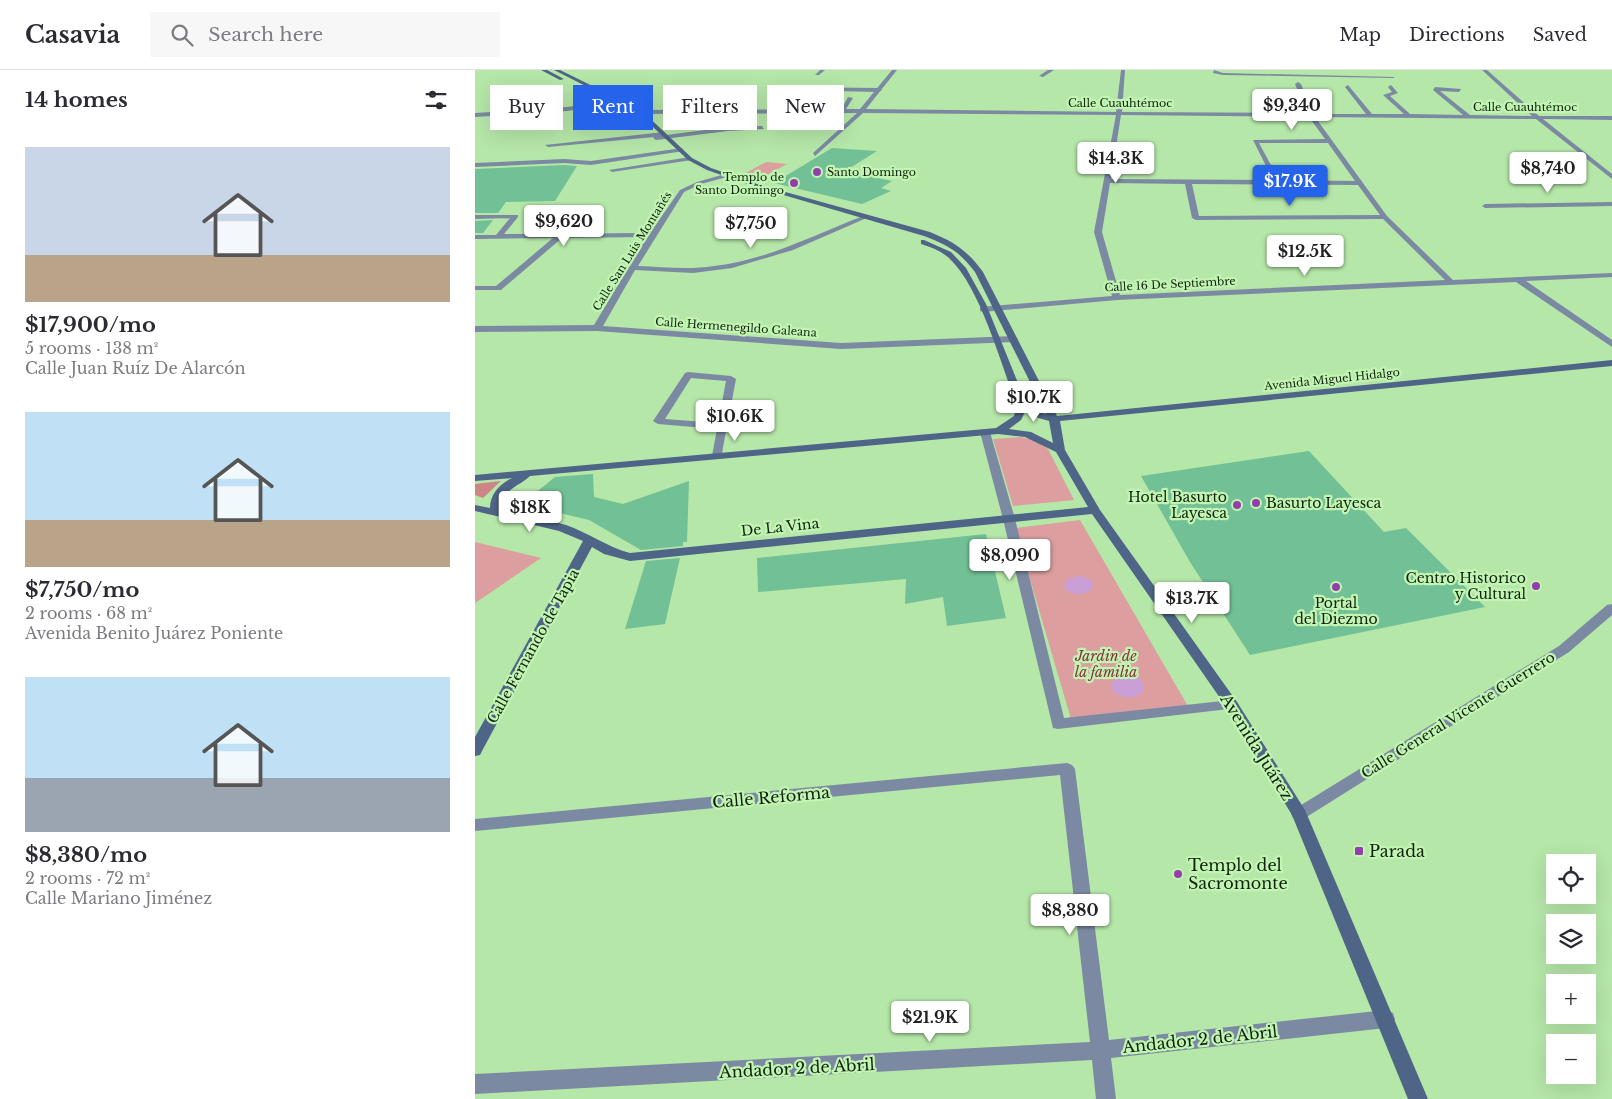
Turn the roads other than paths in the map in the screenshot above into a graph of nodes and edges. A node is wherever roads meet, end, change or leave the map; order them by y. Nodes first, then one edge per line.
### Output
1 (543, 70) edge
2 (556, 70) edge
3 (823, 70) edge
4 (895, 70) edge
5 (1052, 70) edge
6 (1123, 70) edge
7 (1216, 70) edge
8 (1289, 70) edge
9 (1484, 70) edge
10 (817, 74) dead end
11 (1041, 76) dead end
12 (1348, 76) junction
13 (1393, 76) dead end
14 (1298, 84) dead end
15 (574, 85) edge
16 (586, 85) edge
17 (1348, 87) dead end
18 (1391, 87) dead end
19 (844, 89) edge
20 (879, 90) junction
21 (1459, 90) dead end
22 (850, 98) dead end
23 (844, 108) edge
24 (653, 111) edge
25 (767, 111) edge
26 (844, 111) edge
27 (862, 111) junction
28 (490, 113) edge
29 (1119, 113) junction
30 (475, 114) edge
31 (1310, 114) junction
32 (1370, 115) junction
33 (1408, 115) junction
34 (1469, 117) junction
35 (1538, 118) junction
36 (1612, 118) edge
37 (490, 121) edge
38 (486, 122) dead end
39 (653, 124) edge
40 (762, 128) dead end
41 (648, 130) edge
42 (665, 135) junction
43 (655, 136) junction
44 (550, 137) dead end
45 (1329, 141) junction
46 (682, 150) junction
47 (672, 152) junction
48 (815, 154) dead end
49 (690, 158) junction
50 (682, 160) junction
51 (475, 165) edge
52 (612, 170) dead end
53 (1610, 174) edge
54 (725, 176) junction
55 (717, 178) junction
56 (1106, 181) junction
57 (1188, 182) junction
58 (1277, 182) junction
59 (1361, 183) junction
60 (1612, 204) edge
61 (1485, 206) dead end
62 (475, 217) edge
63 (865, 217) junction
64 (1385, 217) junction
65 (857, 220) junction
66 (652, 235) junction
67 (560, 236) junction
68 (475, 237) edge
69 (498, 237) junction
70 (633, 268) junction
71 (1612, 275) edge
72 (1517, 279) junction
73 (1451, 282) junction
74 (475, 288) edge
75 (1117, 298) junction
76 (999, 308) junction
77 (983, 309) junction
78 (597, 328) junction
79 (475, 329) edge
80 (1014, 339) junction
81 (995, 340) junction
82 (1612, 344) edge
83 (1612, 363) edge
84 (1012, 384) junction
85 (1053, 419) junction
86 (723, 427) junction
87 (998, 431) junction
88 (985, 432) junction
89 (1059, 450) junction
90 (717, 456) junction
91 (532, 473) junction
92 (475, 478) edge
93 (475, 508) edge
94 (1095, 510) junction
95 (496, 511) junction
96 (1009, 519) junction
97 (591, 540) junction
98 (1612, 608) edge
99 (1232, 705) junction
100 (475, 751) edge
101 (1299, 814) junction
102 (475, 825) edge
103 (1386, 1018) junction
104 (1100, 1050) junction
105 (475, 1084) edge
106 (1106, 1099) edge
107 (1418, 1099) edge

1 - 15 main road
2 - 16 main road, Avenida Juárez
3 - 10 street
4 - 20 street
5 - 11 street
6 - 29 street
7 - 12 street
8 - 12 street
9 - 35 street
12 - 13 street
14 - 31 street
17 - 32 street
18 - 33 street
19 - 20 street
20 - 27 street
21 - 34 street
22 - 23 street
24 - 25 street, Calle Cuauhtémoc
26 - 27 street, Calle Cuauhtémoc
27 - 29 street, Calle Cuauhtémoc
27 - 48 street
28 - 30 street
29 - 31 street, Calle Cuauhtémoc
29 - 56 street
31 - 32 street, Calle Cuauhtémoc
31 - 45 street
32 - 33 street, Calle Cuauhtémoc
33 - 34 street, Calle Cuauhtémoc
34 - 35 street, Calle Cuauhtémoc
35 - 36 street, Calle Cuauhtémoc
35 - 53 street
37 - 38 street
39 - 42 main road, Avenida Juárez
40 - 42 street
41 - 43 main road
42 - 43 street
42 - 46 main road, Avenida Juárez
43 - 44 street
43 - 47 main road
45 - 58 street
45 - 59 street
46 - 47 street
46 - 49 main road, Avenida Juárez
47 - 50 main road
47 - 51 street
49 - 50 street
49 - 54 main road, Avenida Juárez
50 - 52 street
50 - 55 main road
54 - 55 street, Calle San Luis Montañés
54 - 63 main road, Avenida Juárez
55 - 65 main road
55 - 66 street, Calle San Luis Montañés
56 - 57 street
56 - 75 street
57 - 58 street
57 - 64 street
58 - 59 street
59 - 64 street
60 - 61 street
62 - 69 street
63 - 65 street
63 - 76 main road, Avenida Juárez
64 - 73 street
65 - 70 street
65 - 77 main road
66 - 67 street
66 - 70 street, Calle San Luis Montañés
67 - 69 street
67 - 74 street
68 - 69 street
70 - 78 street, Calle San Luis Montañés
71 - 72 street, Calle 16 De Septiembre
72 - 73 street, Calle 16 De Septiembre
72 - 82 street
73 - 75 street, Calle 16 De Septiembre
75 - 76 street, Calle 16 De Septiembre
76 - 77 street, Calle 16 De Septiembre
76 - 80 main road, Avenida Juárez
77 - 81 main road
78 - 79 street, Calle Hermenegildo Galeana
78 - 81 street, Calle Hermenegildo Galeana
80 - 81 street, Calle Hermenegildo Galeana
80 - 85 main road, Avenida Juárez
81 - 84 main road
83 - 85 main road, Avenida Miguel Hidalgo
84 - 85 main road
84 - 87 main road
85 - 89 main road, Avenida Juárez
86 - 86 street
86 - 90 street
87 - 88 main road
87 - 89 main road
88 - 90 main road
88 - 96 street
89 - 94 main road, Avenida Juárez
90 - 91 main road
91 - 92 main road
91 - 95 main road
93 - 95 main road, De La Vina
94 - 96 main road, De La Vina
94 - 99 main road, Avenida Juárez
95 - 97 main road, De La Vina
96 - 97 main road, De La Vina
96 - 99 street
97 - 100 main road, Calle Fernando de Tapia
98 - 101 street, Calle General Vicente Guerrero
99 - 101 main road, Avenida Juárez
101 - 103 main road, Avenida Juárez
102 - 104 street, Calle Reforma
103 - 104 street, Andador 2 de Abril
103 - 107 main road, Avenida Juárez
104 - 105 street, Andador 2 de Abril
104 - 106 street

